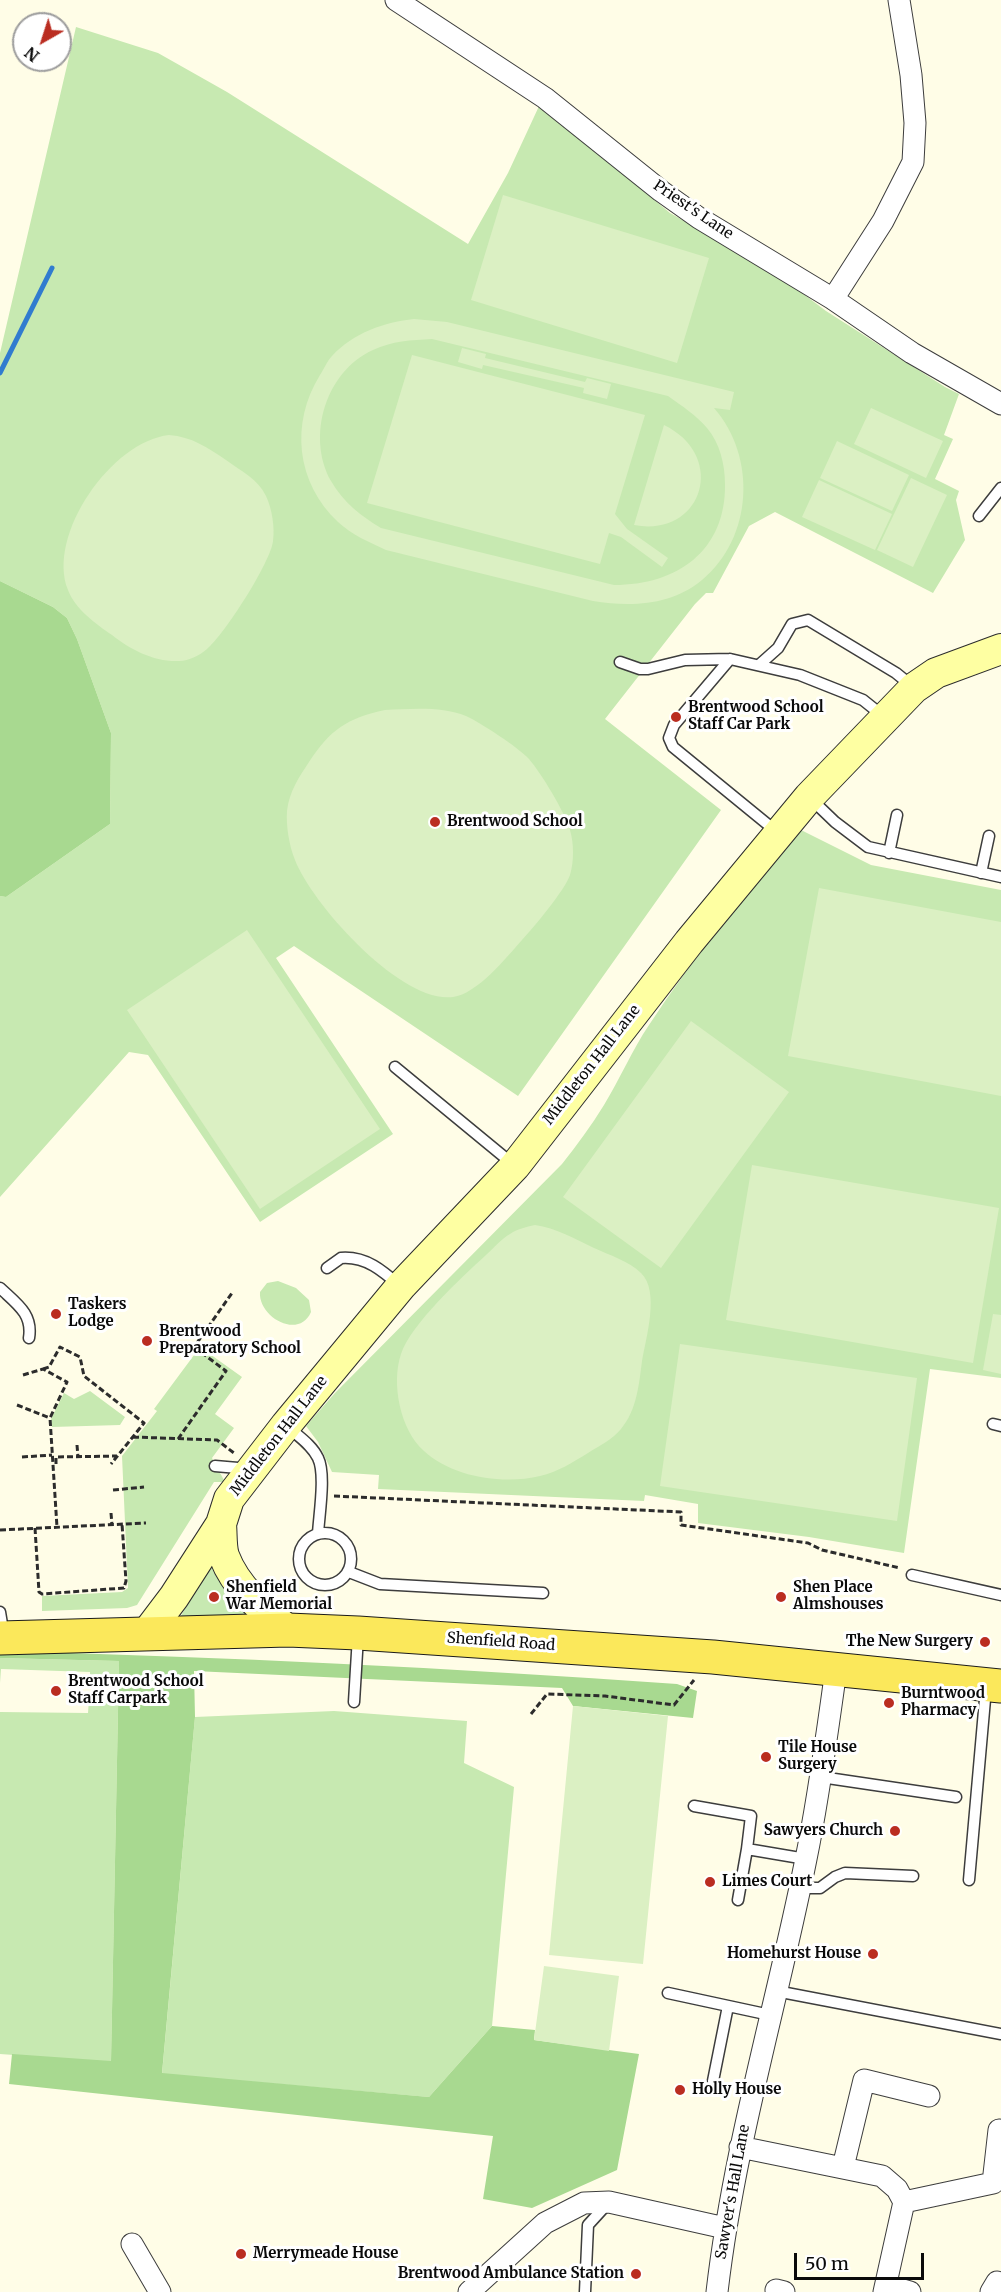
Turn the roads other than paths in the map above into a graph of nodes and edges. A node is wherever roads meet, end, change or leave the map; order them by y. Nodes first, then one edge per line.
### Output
1 (396, 0) edge
2 (898, 0) edge
3 (833, 299) junction
4 (1001, 404) edge
5 (1001, 488) edge
6 (980, 516) dead end
7 (1001, 649) edge
8 (730, 659) junction
9 (620, 662) dead end
10 (759, 665) junction
11 (914, 688) junction
12 (885, 718) junction
13 (810, 797) junction
14 (897, 815) dead end
15 (779, 834) junction
16 (989, 836) dead end
17 (889, 853) junction
18 (981, 873) junction
19 (1001, 877) edge
20 (395, 1067) dead end
21 (515, 1166) junction
22 (327, 1268) dead end
23 (401, 1286) junction
24 (0, 1288) edge
25 (29, 1338) dead end
26 (286, 1425) junction
27 (215, 1466) dead end
28 (255, 1466) junction
29 (221, 1524) junction
30 (318, 1534) junction
31 (349, 1572) junction
32 (912, 1575) road end
33 (543, 1593) dead end
34 (1001, 1595) edge
35 (1, 1629) edge
36 (288, 1630) junction
37 (358, 1633) junction
38 (146, 1634) junction
39 (836, 1670) junction
40 (993, 1685) edge
41 (354, 1702) dead end
42 (821, 1777) junction
43 (956, 1797) dead end
44 (694, 1806) dead end
45 (747, 1849) junction
46 (806, 1859) junction
47 (913, 1876) dead end
48 (969, 1880) dead end
49 (799, 1888) junction
50 (738, 1900) dead end
51 (776, 1991) junction
52 (668, 1993) dead end
53 (728, 2006) junction
54 (770, 2015) junction
55 (1001, 2034) edge
56 (713, 2081) dead end
57 (929, 2096) dead end
58 (999, 2130) dead end
59 (740, 2147) junction
60 (843, 2167) junction
61 (609, 2202) junction
62 (904, 2202) junction
63 (724, 2228) junction
64 (132, 2244) dead end
65 (885, 2289) edge
66 (160, 2292) edge
67 (469, 2292) edge
68 (585, 2292) edge
69 (717, 2292) edge
70 (910, 2292) edge

1 - 3 street, Priest's Lane
2 - 3 street
3 - 4 street, Priest's Lane
5 - 6 lane
7 - 11 street, Middleton Hall Lane
8 - 9 lane
8 - 10 lane
8 - 15 lane
10 - 11 lane
10 - 12 lane
11 - 12 street, Middleton Hall Lane
12 - 13 street, Middleton Hall Lane
13 - 15 street, Middleton Hall Lane
13 - 17 lane
14 - 17 lane
15 - 21 street, Middleton Hall Lane
16 - 18 lane
17 - 18 lane
18 - 19 lane
20 - 21 lane
21 - 23 street, Middleton Hall Lane
22 - 23 lane
23 - 26 street, Middleton Hall Lane
24 - 25 lane
26 - 28 street, Middleton Hall Lane
26 - 30 lane
27 - 28 lane
28 - 29 street, Middleton Hall Lane
29 - 36 street, Middleton Hall Lane
29 - 38 street, Middleton Hall Lane
30 - 31 lane
30 - 31 lane
31 - 33 lane
32 - 34 lane
35 - 38 main road, Shenfield Road
36 - 37 main road, Shenfield Road
36 - 38 main road, Shenfield Road
37 - 39 main road, Shenfield Road
37 - 41 lane
39 - 40 main road, Shenfield Road
39 - 42 street, Sawyer's Hall Lane
40 - 48 lane
42 - 43 lane
42 - 46 street, Sawyer's Hall Lane
44 - 45 lane
45 - 46 lane
45 - 50 lane
46 - 49 street, Sawyer's Hall Lane
47 - 49 lane
49 - 51 street, Sawyer's Hall Lane
51 - 54 street, Sawyer's Hall Lane
51 - 55 lane
52 - 53 lane
53 - 54 lane
53 - 56 lane
54 - 59 street, Sawyer's Hall Lane
57 - 60 street
58 - 62 street
59 - 60 street
59 - 63 street, Sawyer's Hall Lane
60 - 62 street
61 - 63 street
61 - 67 street
61 - 68 lane
62 - 65 street
63 - 69 street, Sawyer's Hall Lane
64 - 66 street
65 - 70 street

